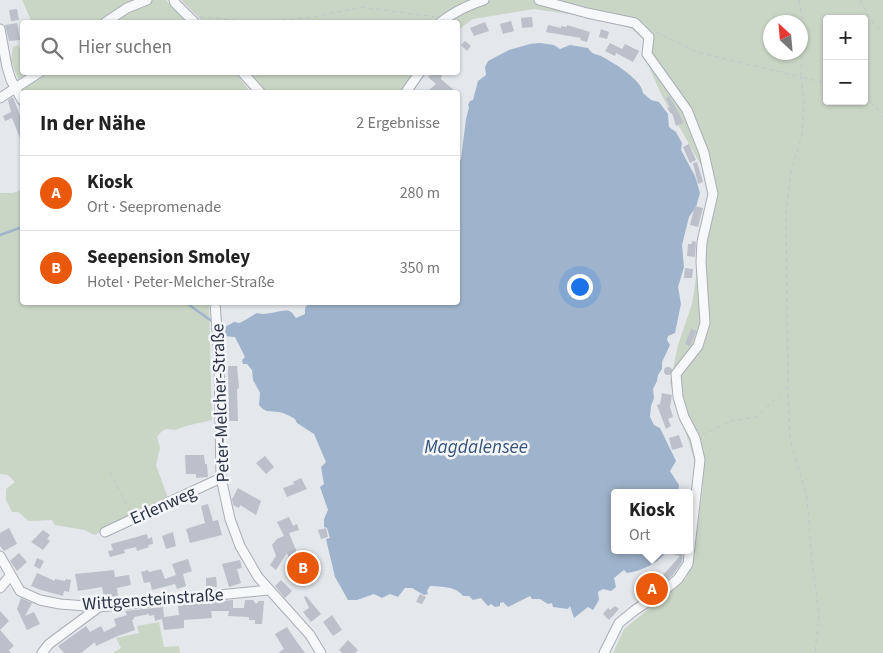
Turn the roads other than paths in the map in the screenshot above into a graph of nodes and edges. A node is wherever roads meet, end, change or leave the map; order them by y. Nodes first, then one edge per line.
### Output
1 (147, 0) edge
2 (174, 0) edge
3 (484, 0) edge
4 (539, 0) edge
5 (109, 20) edge
6 (192, 20) edge
7 (445, 20) edge
8 (0, 30) edge
9 (36, 75) edge
10 (245, 75) edge
11 (418, 75) edge
12 (16, 88) junction
13 (258, 90) edge
14 (407, 90) edge
15 (20, 96) edge
16 (0, 98) edge
17 (215, 305) edge
18 (221, 478) junction
19 (693, 521) edge
20 (105, 532) dead end
21 (689, 554) edge
22 (0, 556) edge
23 (11, 575) junction
24 (0, 588) edge
25 (268, 590) junction
26 (99, 607) junction
27 (42, 653) edge
28 (321, 653) edge
29 (604, 653) edge

1 - 5 street
2 - 6 street
3 - 7 street
4 - 19 street
8 - 12 street
9 - 12 street
10 - 13 street
11 - 14 street
12 - 15 street
12 - 16 street
17 - 18 street, Peter-Melcher-Straße
18 - 20 street, Erlenweg
18 - 25 street, Peter-Melcher-Straße
21 - 29 street
22 - 23 street, Wittgensteinstraße
23 - 24 street
23 - 26 street, Wittgensteinstraße
25 - 26 street, Wittgensteinstraße
25 - 28 street, Peter-Melcher-Straße
26 - 27 street

